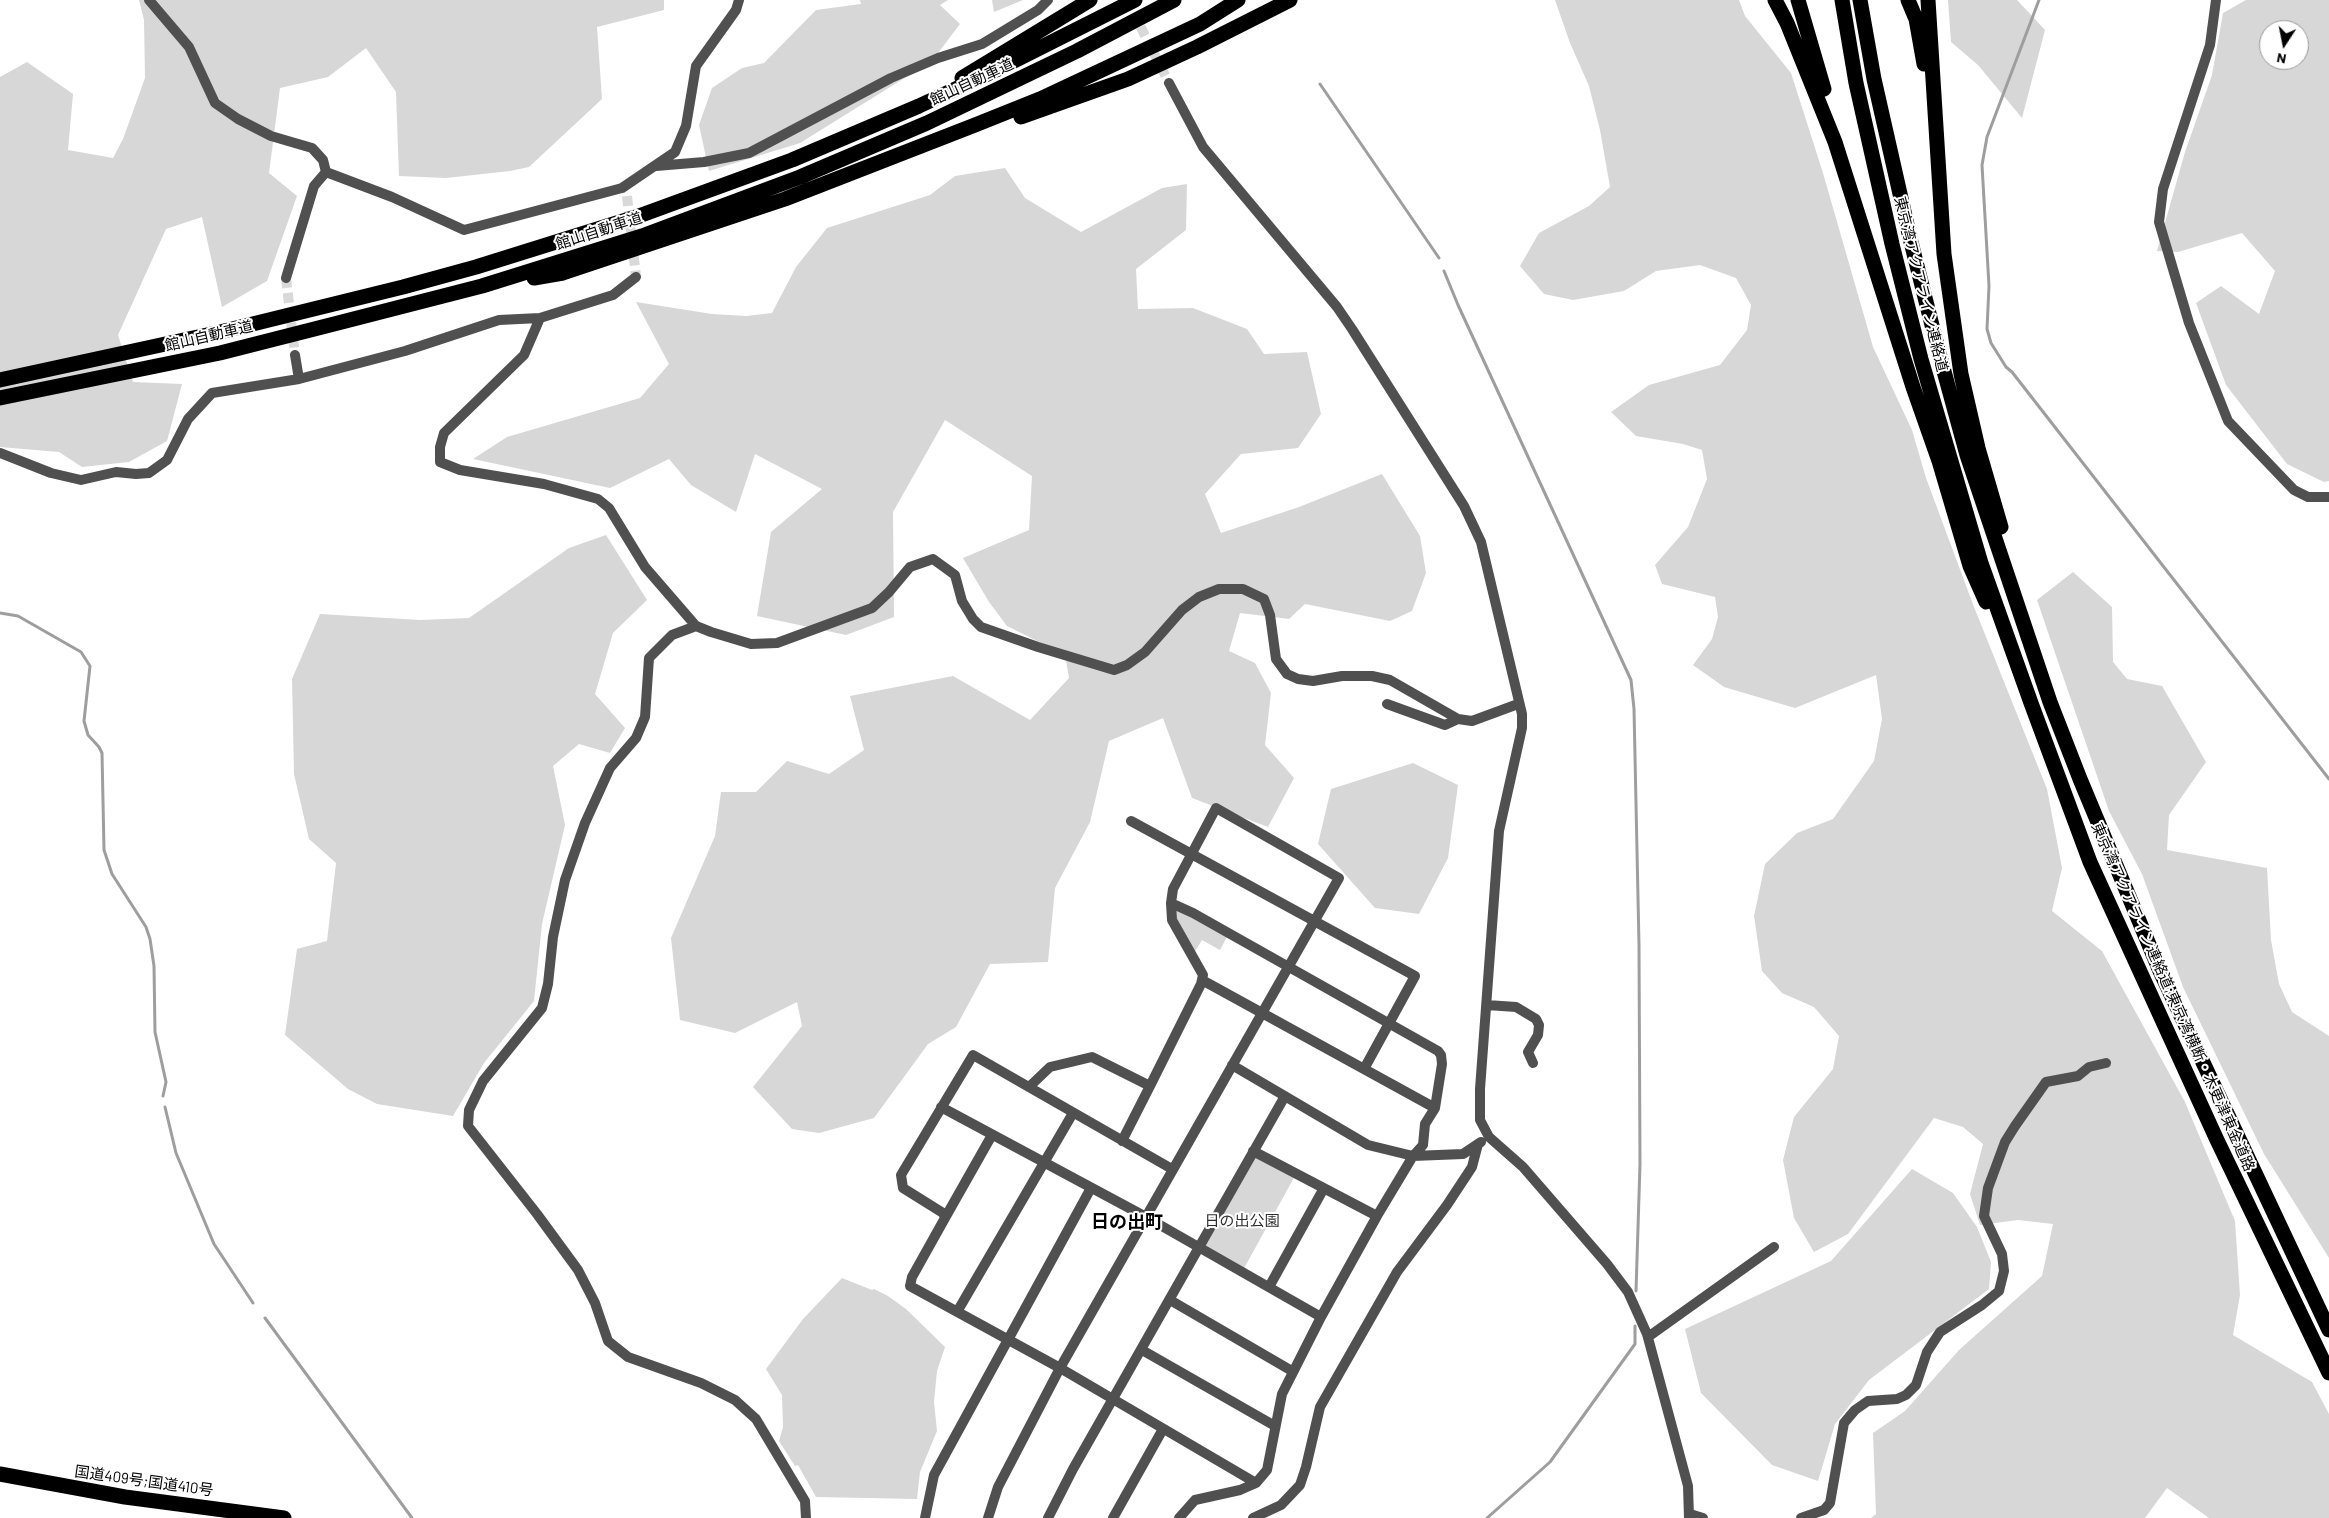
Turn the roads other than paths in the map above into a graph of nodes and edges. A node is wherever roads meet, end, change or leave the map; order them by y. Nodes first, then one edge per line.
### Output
1 (149, 0) edge
2 (739, 0) edge
3 (1048, 0) edge
4 (1090, 0) edge
5 (1135, 0) edge
6 (1174, 0) edge
7 (1238, 0) edge
8 (1290, 0) edge
9 (1775, 0) edge
10 (1798, 0) edge
11 (1842, 0) edge
12 (1860, 0) edge
13 (1908, 0) edge
14 (1928, 0) edge
15 (2216, 0) edge
16 (1169, 83) tunnel mouth
17 (919, 106) junction
18 (1937, 130) junction
19 (1835, 142) junction
20 (902, 152) junction
21 (654, 166) junction
22 (326, 172) junction
23 (636, 277) dead end
24 (286, 278) tunnel mouth
25 (482, 286) junction
26 (540, 318) junction
27 (295, 355) tunnel mouth
28 (300, 379) junction
29 (0, 380) edge
30 (0, 398) edge
31 (0, 452) edge
32 (2329, 497) edge
33 (2004, 566) joint
34 (1984, 571) joint
35 (696, 626) junction
36 (2050, 702) junction
37 (1387, 704) dead end
38 (1518, 704) junction
39 (2031, 704) junction
40 (1458, 719) junction
41 (1131, 821) dead end
42 (1192, 853) junction
43 (1171, 904) junction
44 (1314, 921) junction
45 (1288, 966) junction
46 (1202, 980) junction
47 (1487, 1005) junction
48 (1261, 1014) junction
49 (1389, 1024) junction
50 (1533, 1063) dead end
51 (2106, 1063) dead end
52 (1232, 1065) junction
53 (1364, 1070) junction
54 (1150, 1086) junction
55 (1029, 1087) junction
56 (1285, 1096) junction
57 (941, 1107) junction
58 (1435, 1108) junction
59 (1073, 1114) junction
60 (992, 1135) junction
61 (1488, 1137) junction
62 (1122, 1141) junction
63 (1478, 1144) junction
64 (1253, 1152) junction
65 (1412, 1156) junction
66 (1044, 1162) junction
67 (1172, 1169) junction
68 (1091, 1188) junction
69 (1324, 1188) junction
70 (1377, 1216) junction
71 (1146, 1217) junction
72 (945, 1218) junction
73 (1774, 1247) dead end
74 (1199, 1248) junction
75 (1269, 1287) junction
76 (1170, 1300) junction
77 (958, 1312) junction
78 (1321, 1317) junction
79 (2329, 1330) edge
80 (1648, 1337) junction
81 (1008, 1340) junction
82 (1142, 1350) junction
83 (1060, 1368) junction
84 (1292, 1371) junction
85 (2329, 1372) edge
86 (1114, 1400) junction
87 (1275, 1426) junction
88 (1163, 1429) junction
89 (0, 1474) edge
90 (1256, 1483) junction
91 (1689, 1516) edge
92 (284, 1518) edge
93 (806, 1518) edge
94 (925, 1518) edge
95 (988, 1518) edge
96 (1048, 1518) edge
97 (1113, 1518) edge
98 (1182, 1518) edge
99 (1253, 1518) edge
100 (1703, 1518) edge
101 (1801, 1518) edge

1 - 22 street
2 - 21 street
3 - 21 street
4 - 17 highway
5 - 17 highway, 館山自動車道
6 - 25 highway, 館山自動車道
7 - 20 highway
8 - 20 highway
9 - 19 highway
10 - 19 highway
11 - 34 highway, 東京湾アクアライン連絡道
12 - 33 highway, 東京湾アクアライン連絡道
13 - 18 highway
14 - 18 highway
15 - 32 street
16 - 38 street
17 - 29 highway, 館山自動車道
18 - 36 highway
19 - 39 highway
20 - 25 highway
21 - 22 street
22 - 24 street
23 - 26 street
25 - 30 highway, 館山自動車道
26 - 28 street
26 - 35 street
27 - 28 street
28 - 31 street
33 - 36 highway, 東京湾アクアライン連絡道;東京湾横断・木更津東金道路
34 - 39 highway, 東京湾アクアライン連絡道;東京湾横断・木更津東金道路
35 - 40 street
35 - 93 street
36 - 79 highway, 東京湾アクアライン連絡道;東京湾横断・木更津東金道路
37 - 40 street
38 - 40 street
38 - 47 street
39 - 85 highway, 東京湾アクアライン連絡道;東京湾横断・木更津東金道路
41 - 42 street
42 - 43 street
42 - 44 street
42 - 44 street
43 - 45 street
43 - 46 street
44 - 45 street
44 - 49 street
45 - 48 street
45 - 49 street
46 - 48 street
46 - 54 street
47 - 50 street
47 - 61 street
48 - 52 street
48 - 53 street
49 - 53 street
49 - 58 street
51 - 101 street
52 - 56 street
52 - 67 street
53 - 58 street
54 - 55 street
54 - 62 street
55 - 57 street
55 - 59 street
56 - 64 street
56 - 65 street
57 - 60 street
57 - 72 street
58 - 65 street
59 - 62 street
59 - 66 street
60 - 66 street
60 - 72 street
61 - 63 street
61 - 80 street
62 - 67 street
63 - 65 street
63 - 99 street
64 - 69 street
64 - 74 street
65 - 70 street
66 - 68 street
66 - 77 street
67 - 71 street
68 - 71 street
68 - 81 street
69 - 70 street
69 - 75 street
70 - 78 street
71 - 74 street
71 - 83 street
72 - 77 street
73 - 80 street
74 - 75 street
74 - 76 street
75 - 78 street
76 - 82 street
76 - 84 street
77 - 81 street
78 - 84 street
80 - 91 street
81 - 83 street
81 - 94 street
82 - 86 street
82 - 87 street
83 - 86 street
83 - 95 street
84 - 87 street
86 - 88 street
86 - 96 street
87 - 90 street
88 - 90 street
88 - 97 street
89 - 92 highway, 国道409号;国道410号
90 - 98 street
91 - 100 street

